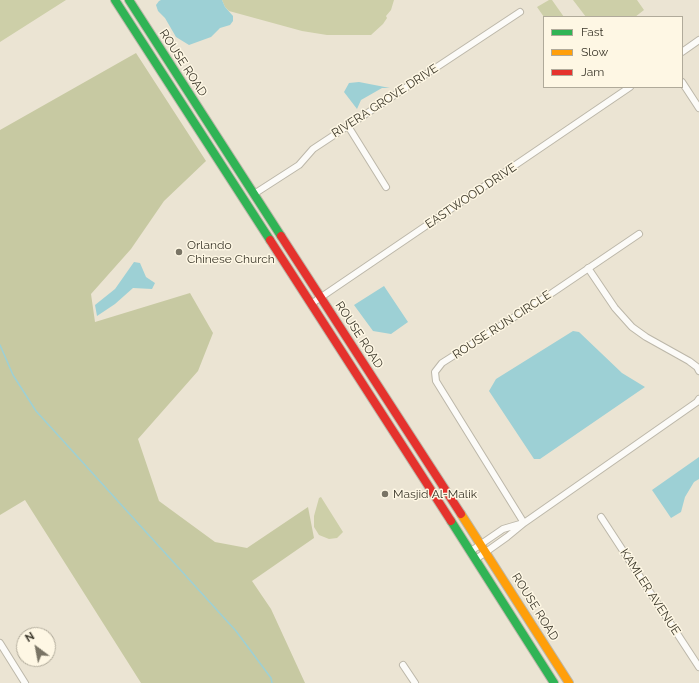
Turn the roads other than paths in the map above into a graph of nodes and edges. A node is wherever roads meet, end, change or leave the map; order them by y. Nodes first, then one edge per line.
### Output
1 (115, 0) edge
2 (129, 0) edge
3 (520, 12) dead end
4 (699, 40) edge
5 (683, 51) edge
6 (683, 84) edge
7 (629, 88) edge
8 (699, 108) edge
9 (348, 126) junction
10 (386, 187) dead end
11 (254, 194) junction
12 (639, 234) dead end
13 (588, 268) junction
14 (321, 298) junction
15 (311, 304) junction
16 (699, 371) edge
17 (699, 399) edge
18 (601, 517) dead end
19 (524, 523) junction
20 (502, 529) junction
21 (507, 537) junction
22 (480, 544) junction
23 (470, 550) junction
24 (486, 552) junction
25 (476, 559) junction
26 (0, 643) edge
27 (403, 665) dead end
28 (699, 668) edge
29 (25, 683) edge
30 (415, 683) edge
31 (554, 683) edge
32 (569, 683) edge

1 - 15 street, ROUSE ROAD
2 - 11 street, ROUSE ROAD
3 - 9 street, RIVERA GROVE DRIVE
4 - 5 street
6 - 8 street
7 - 14 street, EASTWOOD DRIVE
9 - 10 street
9 - 11 street, RIVERA GROVE DRIVE
11 - 14 street, ROUSE ROAD
12 - 13 street, ROUSE RUN CIRCLE
13 - 16 street
13 - 19 street, ROUSE RUN CIRCLE
14 - 15 street, EASTWOOD DRIVE
14 - 22 street, ROUSE ROAD
15 - 23 street, ROUSE ROAD
17 - 19 street
18 - 28 street, KAMLER AVENUE
19 - 20 street
19 - 21 street
20 - 21 street
20 - 22 street
21 - 24 street
22 - 23 street
22 - 24 street, ROUSE ROAD
23 - 25 street, ROUSE ROAD
24 - 25 street
24 - 32 street, ROUSE ROAD
25 - 31 street, ROUSE ROAD
26 - 29 street
27 - 30 street

